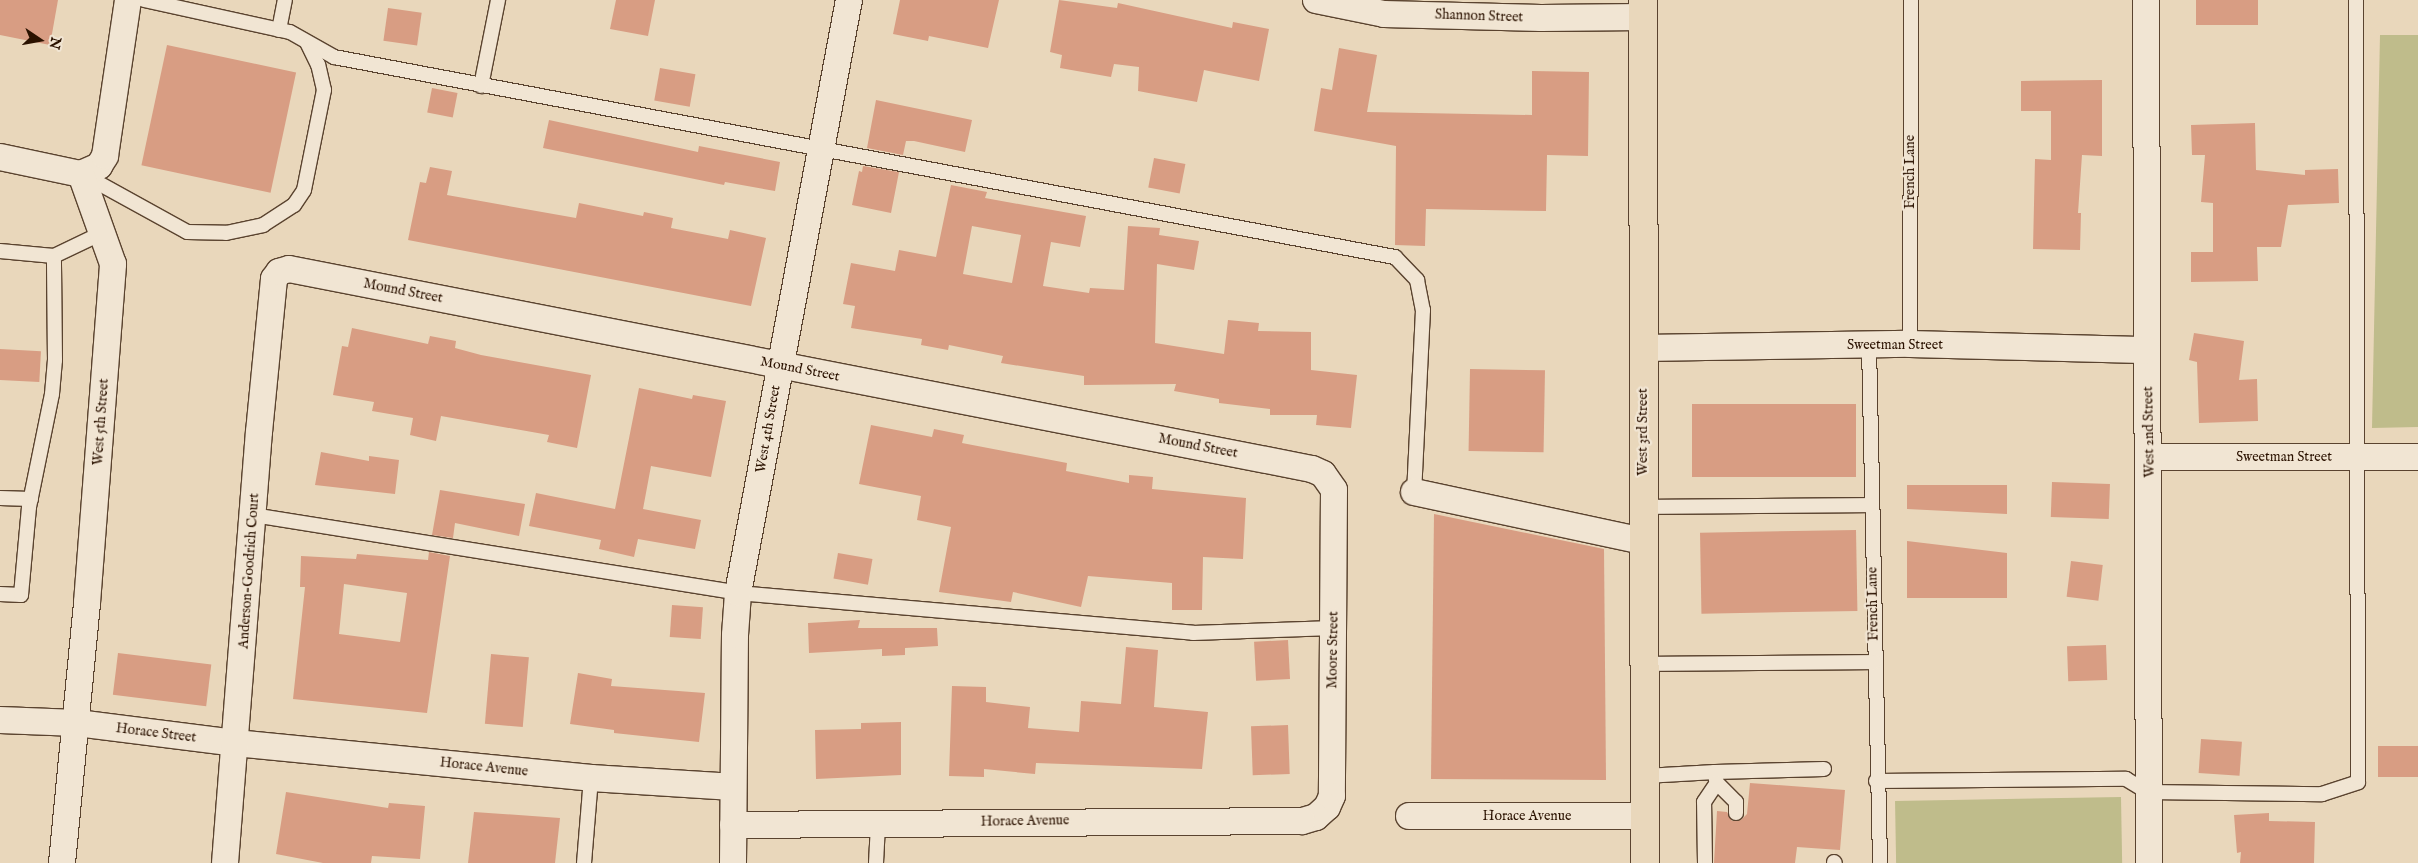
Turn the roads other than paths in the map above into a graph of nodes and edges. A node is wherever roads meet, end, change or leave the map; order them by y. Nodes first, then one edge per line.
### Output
1 (128, 0) edge
2 (144, 0) edge
3 (284, 0) edge
4 (498, 0) edge
5 (848, 0) edge
6 (1316, 0) edge
7 (1911, 0) edge
8 (2146, 0) edge
9 (2356, 0) edge
10 (1384, 7) edge
11 (1643, 8) edge
12 (278, 30) junction
13 (307, 42) junction
14 (481, 86) junction
15 (821, 150) junction
16 (0, 158) edge
17 (81, 174) junction
18 (102, 233) junction
19 (0, 251) edge
20 (54, 256) junction
21 (274, 279) joint
22 (1910, 344) junction
23 (1869, 345) junction
24 (1643, 348) junction
25 (2148, 350) junction
26 (779, 364) junction
27 (2149, 457) junction
28 (2358, 457) junction
29 (2418, 457) edge
30 (1328, 478) joint
31 (1414, 492) joint
32 (0, 498) edge
33 (31, 499) junction
34 (1872, 504) junction
35 (1644, 507) junction
36 (253, 515) junction
37 (1643, 542) junction
38 (738, 593) junction
39 (0, 594) edge
40 (1334, 628) junction
41 (1874, 662) junction
42 (1644, 664) junction
43 (0, 720) edge
44 (77, 723) junction
45 (235, 743) junction
46 (1824, 769) dead end
47 (1645, 776) junction
48 (591, 778) junction
49 (1716, 778) junction
50 (1876, 781) junction
51 (733, 787) junction
52 (2148, 792) junction
53 (1736, 813) dead end
54 (1409, 816) dead end
55 (1645, 816) junction
56 (1316, 817) joint
57 (878, 824) junction
58 (734, 825) junction
59 (62, 863) edge
60 (225, 863) edge
61 (584, 863) edge
62 (733, 863) edge
63 (876, 863) edge
64 (1645, 863) edge
65 (1705, 863) edge
66 (1880, 863) edge
67 (2149, 863) edge

1 - 17 street
2 - 12 lane
3 - 12 lane
4 - 14 lane
5 - 15 street, West 4th Street
6 - 10 street, Shannon Street
7 - 22 lane, French Lane
8 - 25 street, West 2nd Street
9 - 28 lane
10 - 11 street, Shannon Street
11 - 24 main road, West 3rd Street
12 - 13 lane
13 - 14 lane
13 - 17 lane
14 - 15 lane
15 - 26 street, West 4th Street
15 - 31 lane
16 - 17 street
17 - 18 street, West 5th Street
18 - 20 lane
18 - 44 street, West 5th Street
19 - 20 lane
20 - 33 lane
21 - 26 street, Mound Street
21 - 36 street, Anderson-Goodrich Court
22 - 23 street, Sweetman Street
22 - 25 street, Sweetman Street
23 - 24 street, Sweetman Street
23 - 34 lane, French Lane
24 - 35 main road, West 3rd Street
25 - 27 street, West 2nd Street
26 - 30 street, Mound Street
26 - 38 street, West 4th Street
27 - 28 street, Sweetman Street
27 - 52 street, West 2nd Street
28 - 29 street, Sweetman Street
28 - 52 lane
30 - 40 street, Moore Street
31 - 37 street
32 - 33 lane
33 - 39 lane
34 - 35 lane
34 - 41 lane, French Lane
35 - 37 main road, West 3rd Street
36 - 38 lane
36 - 45 street, Anderson-Goodrich Court
37 - 42 main road, West 3rd Street
38 - 40 lane
38 - 51 street, West 4th Street
40 - 56 street, Moore Street
41 - 42 lane
41 - 50 lane, French Lane
42 - 47 main road, West 3rd Street
43 - 44 street
44 - 45 street, Horace Street
44 - 59 street, West 5th Street
45 - 48 street, Horace Avenue
45 - 60 street, Anderson-Goodrich Court
46 - 49 lane
47 - 49 lane
47 - 55 main road, West 3rd Street
48 - 51 street, Horace Avenue
48 - 61 lane
49 - 53 lane
49 - 65 lane
50 - 52 lane
50 - 66 lane, French Lane
51 - 58 street, West 4th Street
52 - 67 street, West 2nd Street
54 - 55 street, Horace Avenue
55 - 64 main road, West 3rd Street
56 - 57 street, Horace Avenue
57 - 58 street, Horace Avenue
57 - 63 lane
58 - 62 street, West 4th Street

